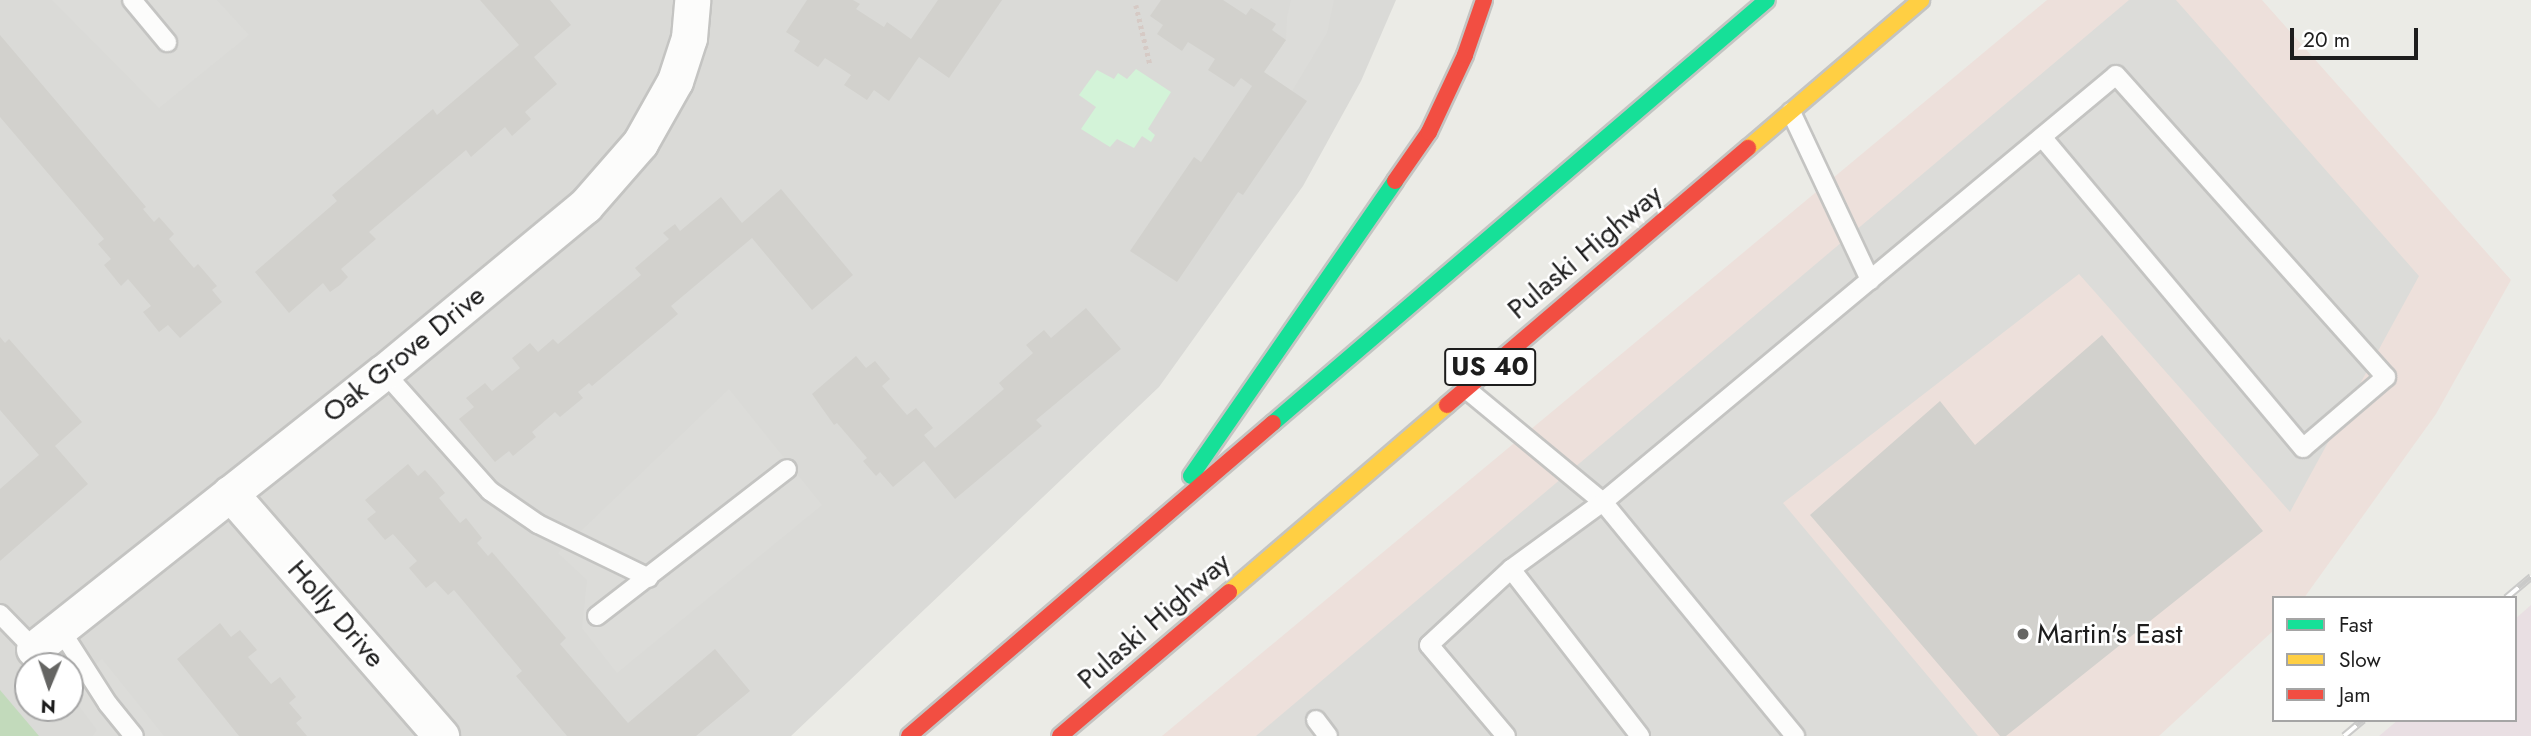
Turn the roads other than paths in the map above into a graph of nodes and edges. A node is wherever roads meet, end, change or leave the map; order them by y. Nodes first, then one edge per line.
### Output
1 (132, 0) edge
2 (692, 0) edge
3 (1484, 0) edge
4 (1767, 0) edge
5 (1921, 0) edge
6 (167, 42) dead end
7 (1791, 113) junction
8 (2042, 137) junction
9 (1870, 280) junction
10 (384, 372) junction
11 (1465, 388) junction
12 (787, 469) dead end
13 (230, 493) junction
14 (1603, 502) junction
15 (1158, 522) junction
16 (1511, 569) junction
17 (649, 578) junction
18 (0, 614) edge
19 (597, 616) dead end
20 (47, 639) junction
21 (1316, 720) dead end
22 (134, 736) edge
23 (441, 736) edge
24 (909, 736) edge
25 (1060, 736) edge
26 (1328, 736) edge
27 (1507, 736) edge
28 (1640, 736) edge
29 (1795, 736) edge

1 - 6 lane
2 - 10 street, Oak Grove Drive
3 - 15 highway
4 - 15 highway
5 - 7 highway, Pulaski Highway / US 40
7 - 9 lane
7 - 11 highway, Pulaski Highway / US 40
8 - 8 lane
8 - 9 lane
9 - 14 lane
10 - 13 street, Oak Grove Drive
10 - 17 lane
11 - 14 lane
11 - 25 highway, Pulaski Highway / US 40
12 - 17 lane
13 - 20 street, Oak Grove Drive
13 - 23 street, Holly Drive
14 - 16 lane
14 - 29 lane
15 - 24 highway
16 - 27 lane
16 - 28 lane
17 - 19 lane
18 - 20 lane
20 - 22 lane
21 - 26 lane

